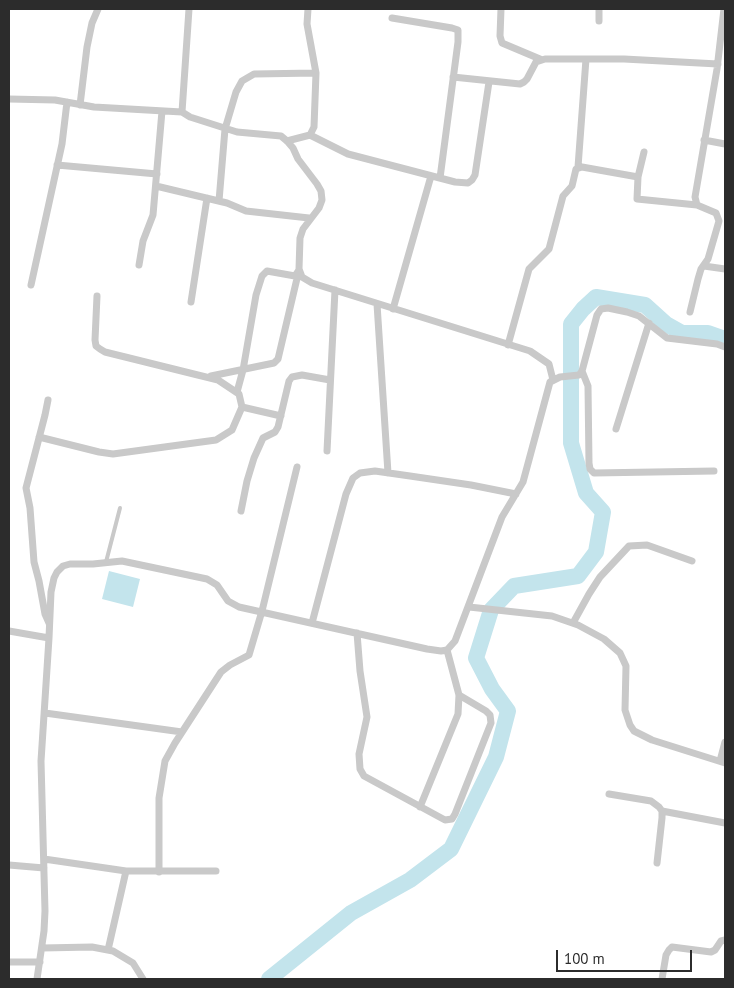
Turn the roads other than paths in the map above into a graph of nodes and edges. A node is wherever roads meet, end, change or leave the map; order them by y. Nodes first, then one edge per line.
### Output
1 (98, 9) edge
2 (189, 9) edge
3 (308, 9) edge
4 (501, 9) edge
5 (599, 9) edge
6 (724, 9) edge
7 (392, 18) dead end
8 (599, 22) dead end
9 (586, 58) junction
10 (540, 60) junction
11 (718, 64) junction
12 (316, 73) junction
13 (453, 77) junction
14 (489, 82) junction
15 (9, 99) edge
16 (67, 102) junction
17 (80, 105) junction
18 (162, 111) junction
19 (182, 112) junction
20 (226, 129) junction
21 (310, 135) junction
22 (704, 140) junction
23 (287, 141) junction
24 (725, 144) edge
25 (644, 152) dead end
26 (57, 164) junction
27 (578, 167) junction
28 (157, 174) junction
29 (431, 176) junction
30 (638, 177) junction
31 (440, 178) junction
32 (156, 186) junction
33 (207, 198) junction
34 (219, 201) junction
35 (696, 204) junction
36 (722, 216) edge
37 (309, 218) junction
38 (139, 265) dead end
39 (704, 266) junction
40 (725, 269) edge
41 (299, 270) junction
42 (32, 285) dead end
43 (335, 290) junction
44 (97, 296) dead end
45 (191, 302) dead end
46 (377, 304) junction
47 (393, 309) junction
48 (690, 312) dead end
49 (649, 323) junction
50 (508, 345) junction
51 (725, 347) edge
52 (243, 370) junction
53 (581, 373) junction
54 (209, 377) junction
55 (557, 378) junction
56 (330, 380) junction
57 (237, 392) junction
58 (48, 400) dead end
59 (242, 407) junction
60 (282, 416) junction
61 (616, 429) dead end
62 (39, 437) junction
63 (327, 451) dead end
64 (297, 467) dead end
65 (714, 471) dead end
66 (388, 473) junction
67 (516, 494) junction
68 (120, 508) dead end
69 (241, 511) dead end
70 (692, 561) dead end
71 (106, 562) junction
72 (468, 606) junction
73 (262, 611) junction
74 (50, 623) junction
75 (312, 623) junction
76 (573, 623) junction
77 (9, 631) edge
78 (357, 633) junction
79 (49, 638) junction
80 (447, 650) junction
81 (458, 695) junction
82 (45, 714) junction
83 (182, 732) junction
84 (725, 742) edge
85 (723, 762) edge
86 (609, 794) dead end
87 (420, 807) junction
88 (662, 811) junction
89 (725, 823) edge
90 (44, 859) junction
91 (657, 863) dead end
92 (9, 864) edge
93 (44, 868) junction
94 (126, 871) junction
95 (216, 871) dead end
96 (159, 872) junction
97 (725, 940) edge
98 (42, 948) junction
99 (108, 950) junction
100 (9, 962) edge
101 (40, 962) junction
102 (37, 979) edge
103 (143, 979) edge
104 (662, 979) edge

1 - 17 street
2 - 19 street
3 - 12 street
4 - 10 street
5 - 8 street
6 - 11 street
7 - 13 street
9 - 10 street
9 - 11 street
9 - 27 street
10 - 14 street
11 - 22 street
12 - 20 street
12 - 21 street
13 - 14 street
13 - 31 street
14 - 31 street
15 - 16 street
16 - 17 street
16 - 26 street
17 - 18 street
18 - 19 street
18 - 28 street
19 - 20 street
20 - 23 street
20 - 34 street
21 - 23 street
21 - 29 street
22 - 24 street
22 - 35 street
23 - 37 street
25 - 30 street
26 - 28 street
26 - 42 street
27 - 30 street
27 - 50 street
28 - 32 street
29 - 31 street
29 - 47 street
30 - 35 street
32 - 33 street
32 - 38 street
33 - 34 street
33 - 45 street
34 - 37 street
35 - 36 street
36 - 39 street
37 - 41 street
39 - 40 street
39 - 48 street
41 - 43 street
41 - 52 street
41 - 52 street
43 - 46 street
43 - 56 street
44 - 54 street
46 - 47 street
46 - 66 street
47 - 50 street
49 - 51 street
49 - 53 street
49 - 61 street
50 - 55 street
52 - 54 street
52 - 57 street
53 - 55 street
53 - 65 street
54 - 57 street
55 - 67 street
56 - 60 street
56 - 63 street
57 - 59 street
58 - 62 street
59 - 60 street
59 - 62 street
60 - 69 street
62 - 74 street
64 - 73 street
66 - 67 street
66 - 75 street
67 - 72 street
68 - 71 lane
70 - 76 street
71 - 73 street
71 - 74 street
72 - 76 street
72 - 80 street
73 - 75 street
73 - 83 street
74 - 79 street
75 - 78 street
76 - 85 street
77 - 79 street
78 - 80 street
78 - 87 street
79 - 82 street
80 - 81 street
81 - 87 street
81 - 87 street
82 - 83 street
82 - 90 street
83 - 96 street
84 - 85 street
86 - 88 street
88 - 89 street
88 - 91 street
90 - 93 street
90 - 94 street
92 - 93 street
93 - 98 street
94 - 96 street
94 - 99 street
95 - 96 street
97 - 104 street
98 - 99 street
98 - 101 street
99 - 103 street
100 - 101 street
101 - 102 street

